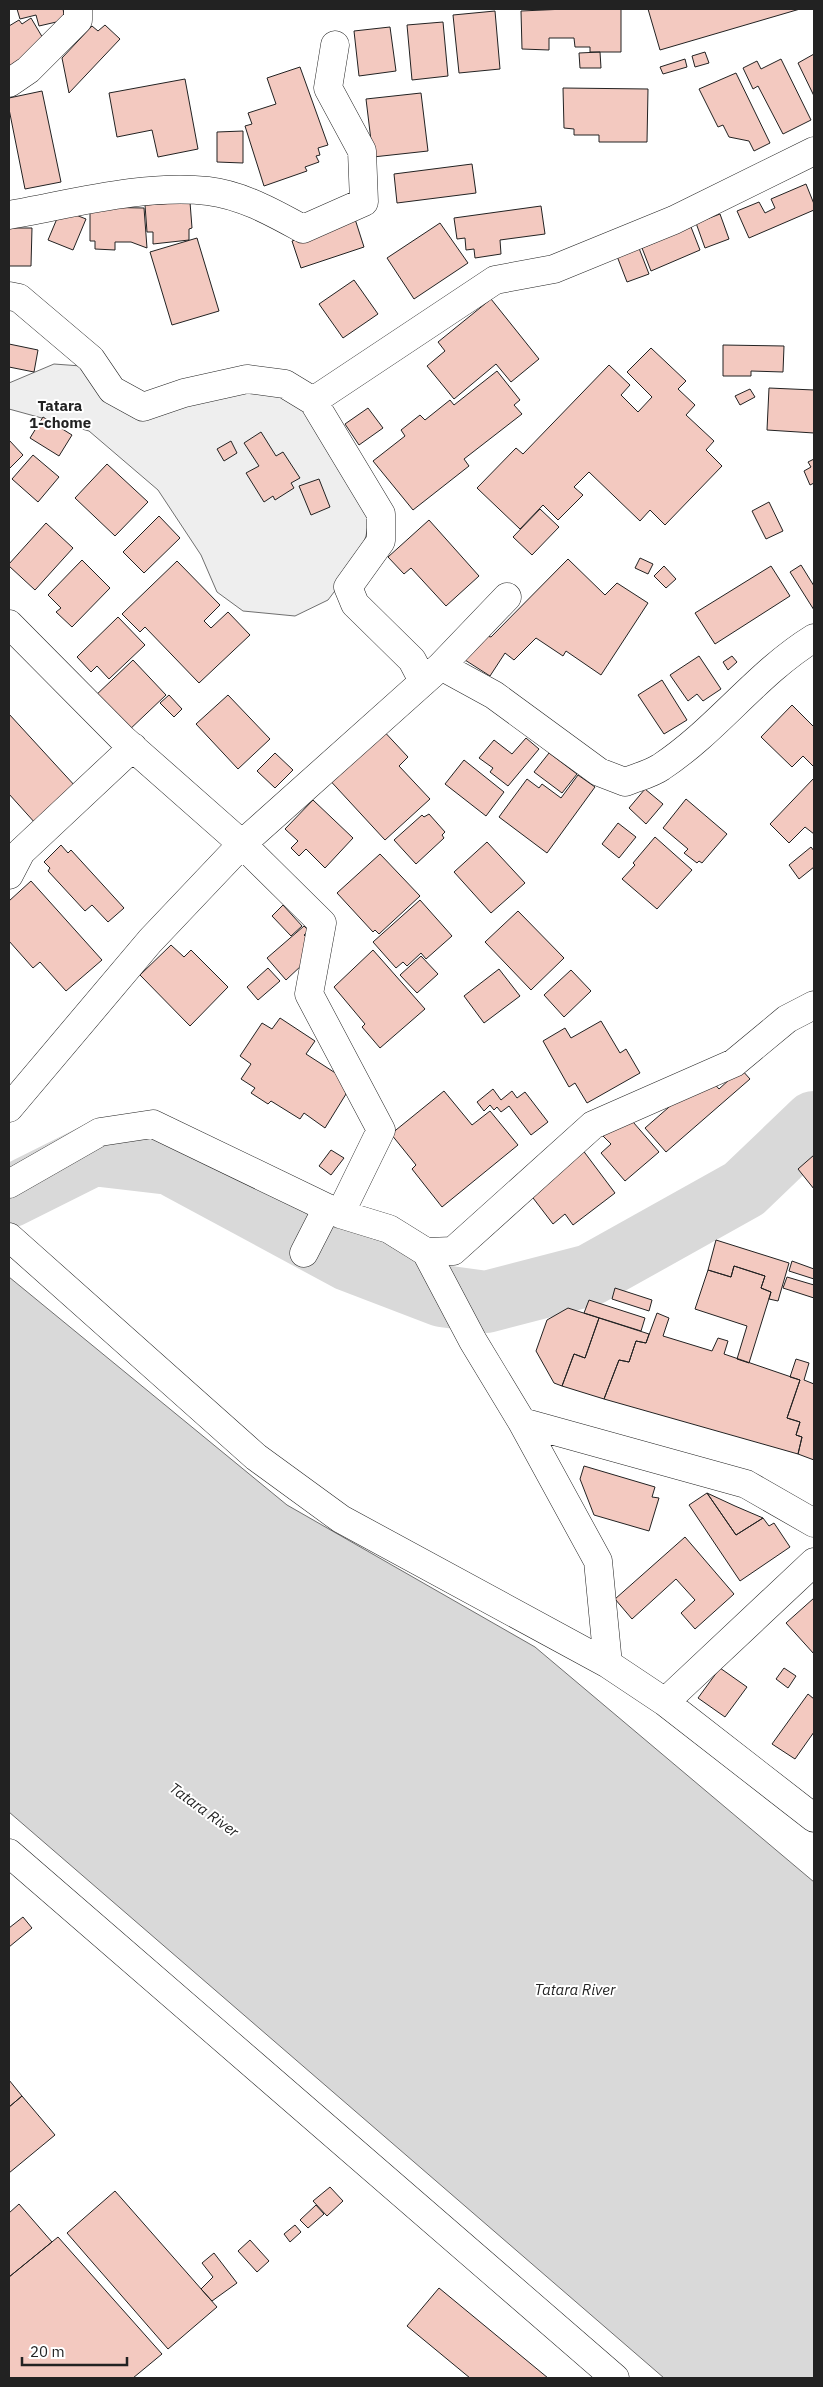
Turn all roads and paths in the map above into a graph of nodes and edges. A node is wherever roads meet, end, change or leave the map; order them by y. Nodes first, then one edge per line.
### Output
1 (78, 9) edge
2 (335, 45) dead end
3 (9, 83) edge
4 (814, 151) edge
5 (9, 215) edge
6 (9, 296) edge
7 (313, 401) junction
8 (507, 597) dead end
9 (9, 624) edge
10 (814, 638) edge
11 (432, 674) junction
12 (133, 748) junction
13 (242, 844) junction
14 (9, 874) edge
15 (814, 1005) edge
16 (9, 1108) edge
17 (9, 1184) edge
18 (333, 1211) junction
19 (9, 1237) edge
20 (426, 1252) junction
21 (304, 1253) dead end
22 (522, 1422) junction
23 (814, 1523) edge
24 (814, 1562) edge
25 (608, 1664) junction
26 (665, 1702) junction
27 (814, 1818) edge
28 (9, 1853) edge
29 (615, 2378) edge

1 - 3 street
2 - 5 street
4 - 7 street
6 - 7 street
7 - 11 street
8 - 11 street
9 - 12 street
10 - 11 street
11 - 13 street
12 - 13 street
12 - 14 street
13 - 16 street
13 - 18 street
15 - 20 street
17 - 18 street
18 - 20 street
18 - 21 street
19 - 25 street
20 - 22 street
22 - 23 street
22 - 25 street
24 - 26 street
25 - 26 street
26 - 27 street
28 - 29 street

